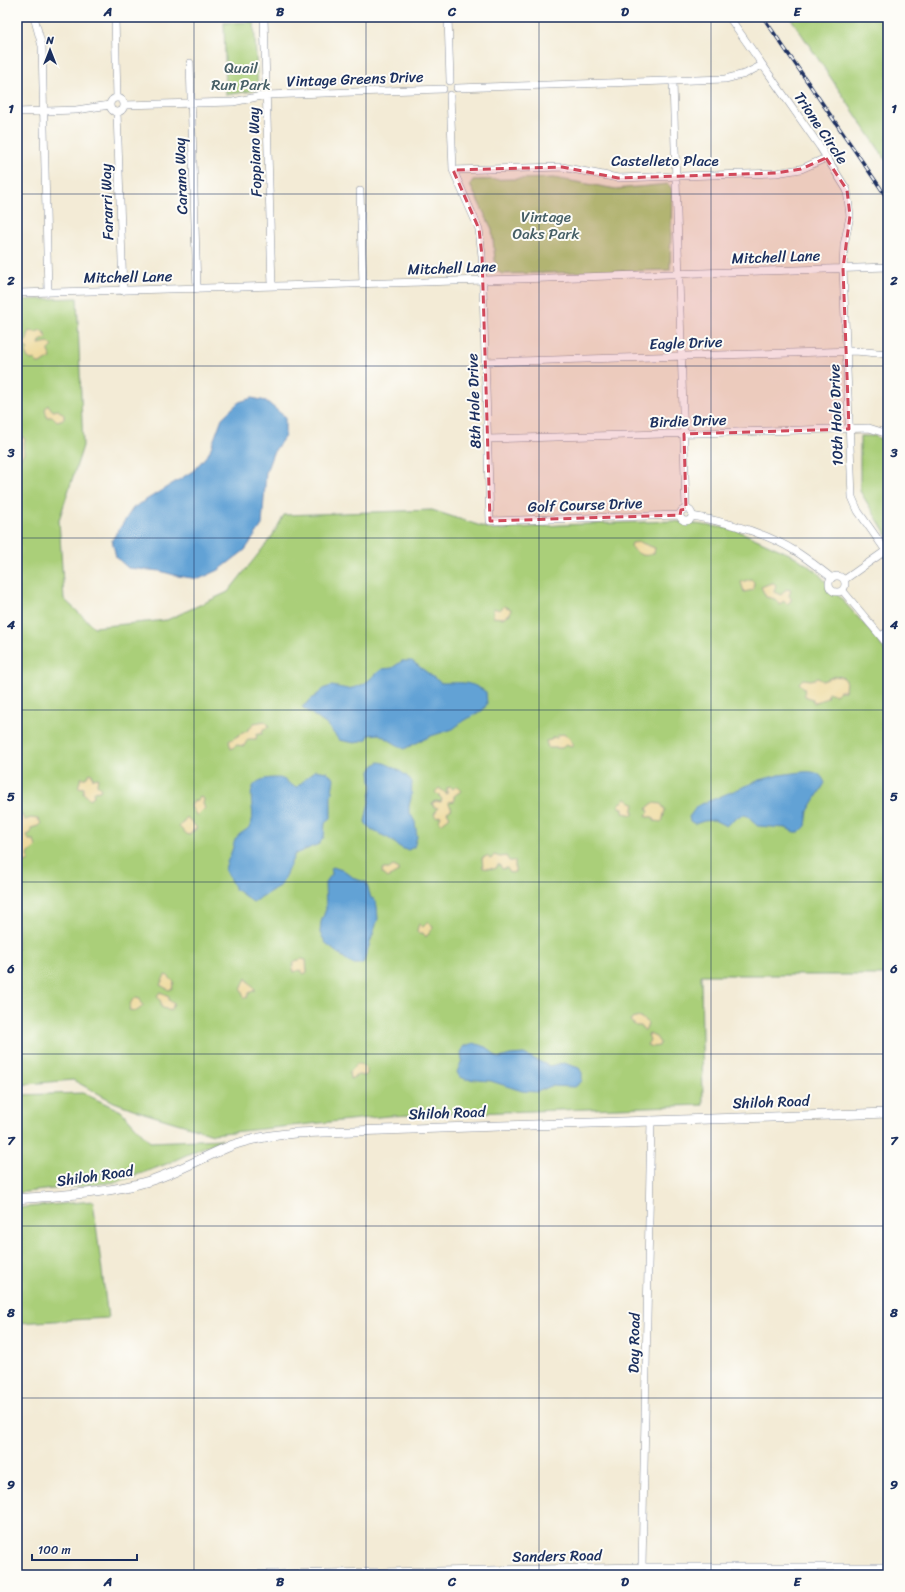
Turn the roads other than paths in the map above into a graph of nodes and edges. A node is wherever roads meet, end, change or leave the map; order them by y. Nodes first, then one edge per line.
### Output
1 (34, 17) edge
2 (115, 17) edge
3 (132, 17) edge
4 (264, 17) edge
5 (448, 17) edge
6 (729, 17) edge
7 (190, 63) dead end
8 (762, 65) junction
9 (450, 82) junction
10 (673, 82) junction
11 (457, 88) junction
12 (443, 89) junction
13 (266, 95) junction
14 (450, 95) junction
15 (117, 98) junction
16 (191, 103) junction
17 (110, 105) junction
18 (124, 105) junction
19 (17, 112) edge
20 (42, 112) junction
21 (117, 112) junction
22 (826, 158) junction
23 (453, 170) junction
24 (676, 175) junction
25 (360, 191) dead end
26 (888, 267) edge
27 (843, 268) junction
28 (679, 273) junction
29 (483, 280) junction
30 (362, 283) junction
31 (272, 286) junction
32 (197, 289) junction
33 (123, 291) junction
34 (48, 292) junction
35 (17, 293) edge
36 (847, 351) junction
37 (888, 354) edge
38 (681, 356) junction
39 (485, 362) junction
40 (849, 429) junction
41 (684, 434) junction
42 (888, 434) edge
43 (488, 439) junction
44 (686, 509) junction
45 (680, 515) junction
46 (692, 516) junction
47 (490, 521) joint
48 (887, 550) edge
49 (832, 578) junction
50 (844, 580) junction
51 (843, 591) junction
52 (888, 630) edge
53 (881, 636) junction
54 (888, 645) edge
55 (888, 1113) edge
56 (651, 1120) junction
57 (17, 1199) edge
58 (642, 1567) junction
59 (888, 1567) edge
60 (862, 1571) edge
61 (226, 1575) edge

1 - 20 street
2 - 3 street
2 - 15 street
4 - 13 street, Foppiano Way
5 - 9 street
6 - 8 street, Trione Circle
7 - 16 street, Carano Way
8 - 10 street
8 - 22 street, Trione Circle
9 - 11 street
9 - 12 street
10 - 11 street
10 - 24 street
11 - 14 street
12 - 13 street, Vintage Greens Drive
12 - 14 street
13 - 16 street, Vintage Greens Drive
13 - 31 street, Foppiano Way
14 - 23 street
15 - 17 street
15 - 18 street
16 - 18 street, Vintage Greens Drive
16 - 32 street, Carano Way
17 - 20 street
17 - 21 street
18 - 21 street
19 - 20 street
20 - 34 street
21 - 33 street, Fararri Way
22 - 24 street, Castelleto Place
22 - 27 street, Trione Circle
23 - 24 street, Castelleto Place
23 - 29 street, 8th Hole Drive
24 - 28 street
25 - 30 street
26 - 27 street, Mitchell Lane
27 - 28 street, Mitchell Lane
27 - 36 street, 10th Hole Drive
28 - 29 street, Mitchell Lane
28 - 38 street
29 - 30 street, Mitchell Lane
29 - 39 street, 8th Hole Drive
30 - 31 street, Mitchell Lane
31 - 32 street, Mitchell Lane
32 - 33 street, Mitchell Lane
33 - 34 street, Mitchell Lane
34 - 35 street, Mitchell Lane
36 - 37 street, Eagle Drive
36 - 38 street, Eagle Drive
36 - 40 street, 10th Hole Drive
38 - 39 street, Eagle Drive
38 - 41 street
39 - 43 street, 8th Hole Drive
40 - 41 street, Birdie Drive
40 - 42 street, Birdie Drive
40 - 48 street, 10th Hole Drive
41 - 43 street, Birdie Drive
41 - 44 street
43 - 47 street, 8th Hole Drive
44 - 45 street
44 - 46 street
45 - 46 street
45 - 47 street, Golf Course Drive
46 - 49 street
48 - 50 street
49 - 50 street
49 - 51 street
50 - 51 street
51 - 53 street
52 - 53 street
53 - 54 street
55 - 56 main road, Shiloh Road
56 - 57 main road, Shiloh Road
56 - 58 street, Day Road
58 - 60 street, Sanders Road
58 - 61 street, Sanders Road
59 - 60 street, Sanders Road

